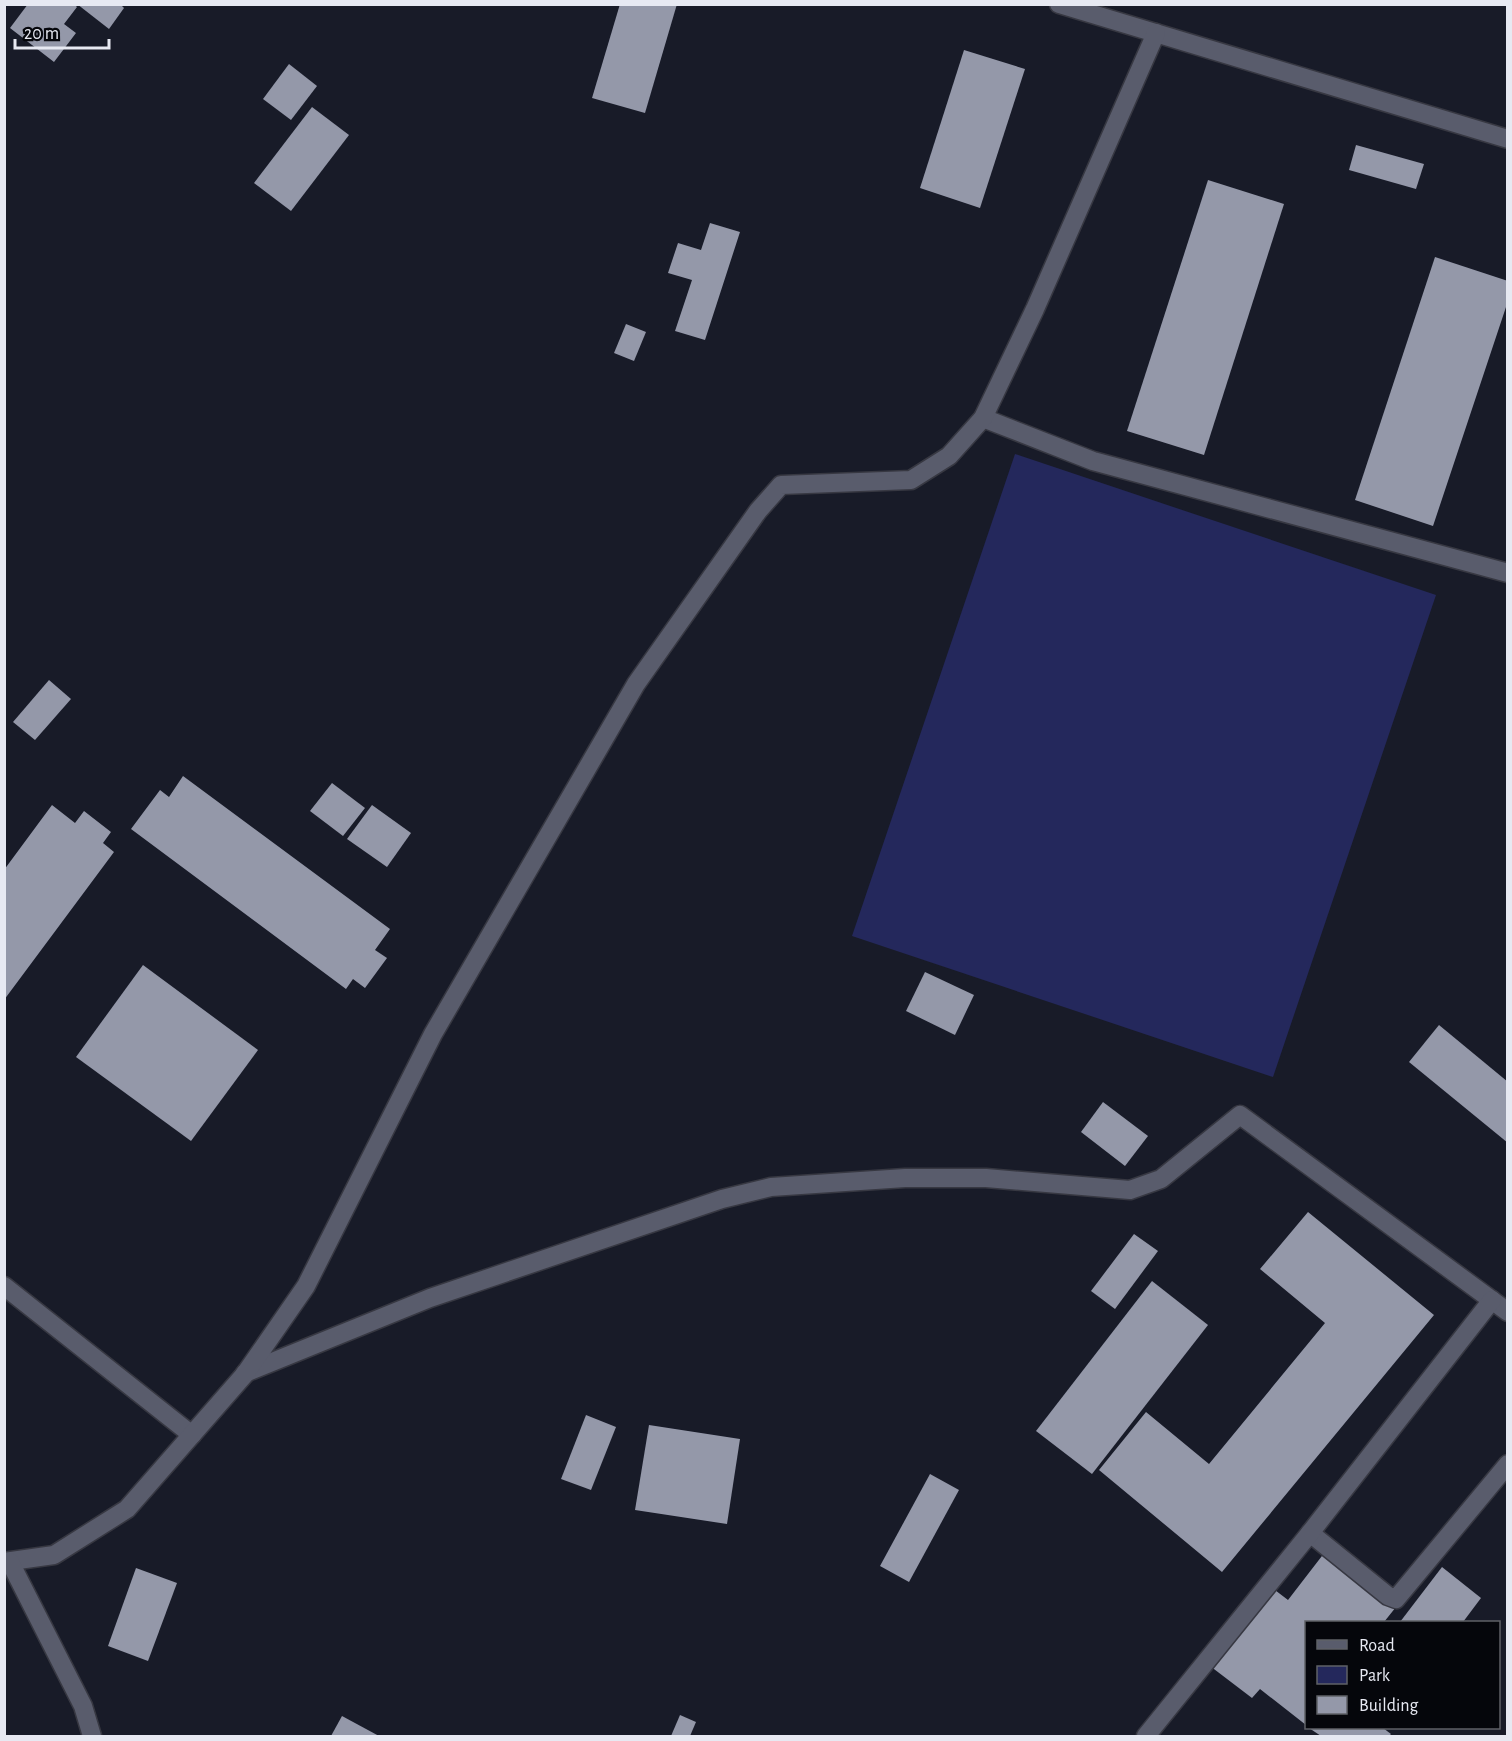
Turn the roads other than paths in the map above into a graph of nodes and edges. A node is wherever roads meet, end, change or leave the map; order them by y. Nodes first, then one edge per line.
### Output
1 (1059, 4) edge
2 (1156, 33) junction
3 (1508, 139) edge
4 (983, 418) junction
5 (1508, 573) edge
6 (4, 1286) edge
7 (1492, 1300) junction
8 (1508, 1312) edge
9 (245, 1374) junction
10 (192, 1435) junction
11 (1508, 1464) edge
12 (1310, 1533) junction
13 (7, 1562) edge
14 (92, 1737) edge
15 (1146, 1737) edge

1 - 2 street
2 - 3 street
2 - 4 street
4 - 5 street
4 - 9 street
6 - 10 street
7 - 8 street
7 - 9 street
7 - 12 street
9 - 10 street
10 - 13 street
11 - 12 street
12 - 15 street
13 - 14 street

